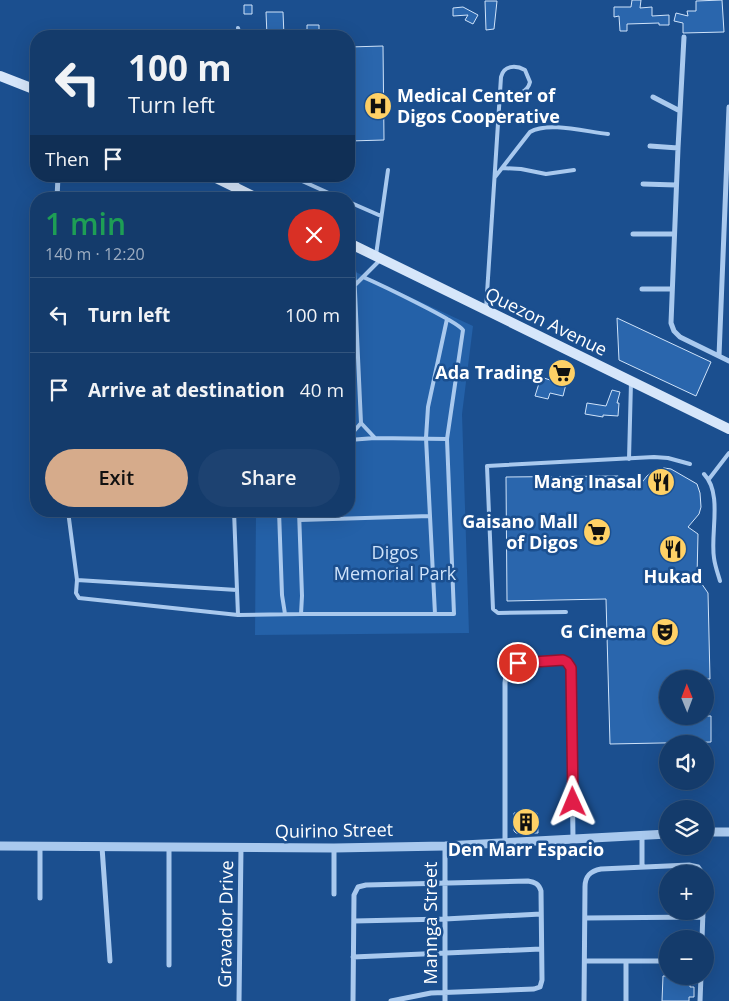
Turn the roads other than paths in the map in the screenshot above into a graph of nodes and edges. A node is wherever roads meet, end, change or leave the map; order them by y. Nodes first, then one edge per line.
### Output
1 (684, 37) dead end
2 (0, 76) edge
3 (30, 88) edge
4 (653, 97) dead end
5 (500, 99) junction
6 (729, 107) edge
7 (680, 111) junction
8 (608, 134) dead end
9 (650, 146) dead end
10 (678, 148) junction
11 (502, 168) junction
12 (388, 170) dead end
13 (574, 170) dead end
14 (495, 177) junction
15 (225, 182) edge
16 (238, 182) edge
17 (304, 182) edge
18 (644, 184) dead end
19 (676, 185) junction
20 (235, 187) junction
21 (245, 192) edge
22 (326, 192) edge
23 (355, 205) edge
24 (382, 216) junction
25 (633, 234) dead end
26 (674, 234) junction
27 (355, 246) edge
28 (378, 258) junction
29 (364, 277) junction
30 (355, 284) joint
31 (642, 289) dead end
32 (672, 290) junction
33 (486, 311) junction
34 (447, 319) junction
35 (719, 356) junction
36 (729, 362) edge
37 (630, 382) junction
38 (361, 423) junction
39 (729, 429) edge
40 (355, 430) edge
41 (355, 438) edge
42 (375, 438) junction
43 (426, 438) junction
44 (447, 438) junction
45 (729, 453) edge
46 (629, 459) junction
47 (690, 464) dead end
48 (704, 474) dead end
49 (709, 479) junction
50 (430, 516) junction
51 (69, 517) edge
52 (234, 517) edge
53 (279, 517) edge
54 (300, 517) edge
55 (300, 520) junction
56 (77, 580) junction
57 (720, 581) dead end
58 (237, 590) junction
59 (566, 612) dead end
60 (238, 614) junction
61 (285, 614) junction
62 (302, 614) junction
63 (435, 614) junction
64 (714, 832) edge
65 (729, 832) edge
66 (659, 835) edge
67 (642, 836) junction
68 (573, 839) junction
69 (505, 843) junction
70 (0, 846) edge
71 (40, 846) junction
72 (445, 846) junction
73 (102, 847) junction
74 (169, 848) junction
75 (241, 848) junction
76 (334, 848) junction
77 (659, 866) edge
78 (642, 867) junction
79 (445, 883) junction
80 (334, 894) dead end
81 (40, 898) dead end
82 (541, 914) junction
83 (659, 915) edge
84 (585, 918) junction
85 (445, 920) junction
86 (354, 921) junction
87 (542, 949) junction
88 (445, 953) junction
89 (353, 957) junction
90 (110, 961) dead end
91 (585, 961) junction
92 (626, 961) junction
93 (659, 961) edge
94 (169, 965) dead end
95 (701, 985) edge
96 (445, 992) junction
97 (239, 1001) edge
98 (353, 1001) edge
99 (391, 1001) edge
100 (445, 1001) edge
101 (584, 1001) edge
102 (626, 1001) edge
103 (700, 1001) edge

1 - 7 street
2 - 3 main road
4 - 7 street
5 - 5 lane
5 - 14 lane
6 - 35 street
7 - 10 street
8 - 11 lane
9 - 10 street
10 - 19 street
11 - 13 lane
11 - 14 lane
12 - 24 lane
14 - 33 lane
15 - 20 main road
16 - 20 lane
17 - 22 lane
18 - 19 street
19 - 26 street
20 - 21 main road
23 - 24 lane
24 - 28 lane
25 - 26 street
26 - 32 street
27 - 28 main road, Quezon Avenue
28 - 29 lane
28 - 33 main road, Quezon Avenue
29 - 30 lane
29 - 34 lane
30 - 38 lane
31 - 32 street
32 - 35 street
33 - 37 main road, Quezon Avenue
34 - 43 lane
34 - 44 lane
35 - 36 street
37 - 39 main road, Quezon Avenue
37 - 46 lane
38 - 40 lane
38 - 42 lane
41 - 42 lane
42 - 43 lane
43 - 44 lane
43 - 50 lane
44 - 63 lane
45 - 49 lane
46 - 47 lane
46 - 59 lane
48 - 49 lane
49 - 57 lane
50 - 55 lane
50 - 63 lane
51 - 56 lane
52 - 58 lane
53 - 61 lane
54 - 55 lane
55 - 62 lane
56 - 58 lane
56 - 60 lane
58 - 60 lane
60 - 61 lane
61 - 62 lane
62 - 63 lane
64 - 65 street
66 - 67 street, Quirino Street
67 - 68 street, Quirino Street
67 - 78 street
68 - 69 street, Quirino Street
68 - 69 street
69 - 72 street, Quirino Street
70 - 71 street, Quirino Street
71 - 73 street, Quirino Street
71 - 81 street
72 - 76 street, Quirino Street
72 - 79 street, Mannga Street
73 - 74 street, Quirino Street
73 - 90 street
74 - 75 street, Quirino Street
74 - 94 street
75 - 76 street, Quirino Street
75 - 97 street, Gravador Drive
76 - 80 street
77 - 78 street
78 - 84 street
79 - 82 street
79 - 85 street, Mannga Street
79 - 86 street
82 - 85 street
82 - 87 street
83 - 84 street
84 - 91 street
85 - 86 street
85 - 88 street, Mannga Street
86 - 89 street
87 - 88 street
87 - 96 street
88 - 89 street
88 - 96 street, Mannga Street
89 - 98 street
91 - 92 street
91 - 101 street
92 - 93 street
92 - 102 street
95 - 103 street
96 - 99 street
96 - 100 street, Mannga Street

